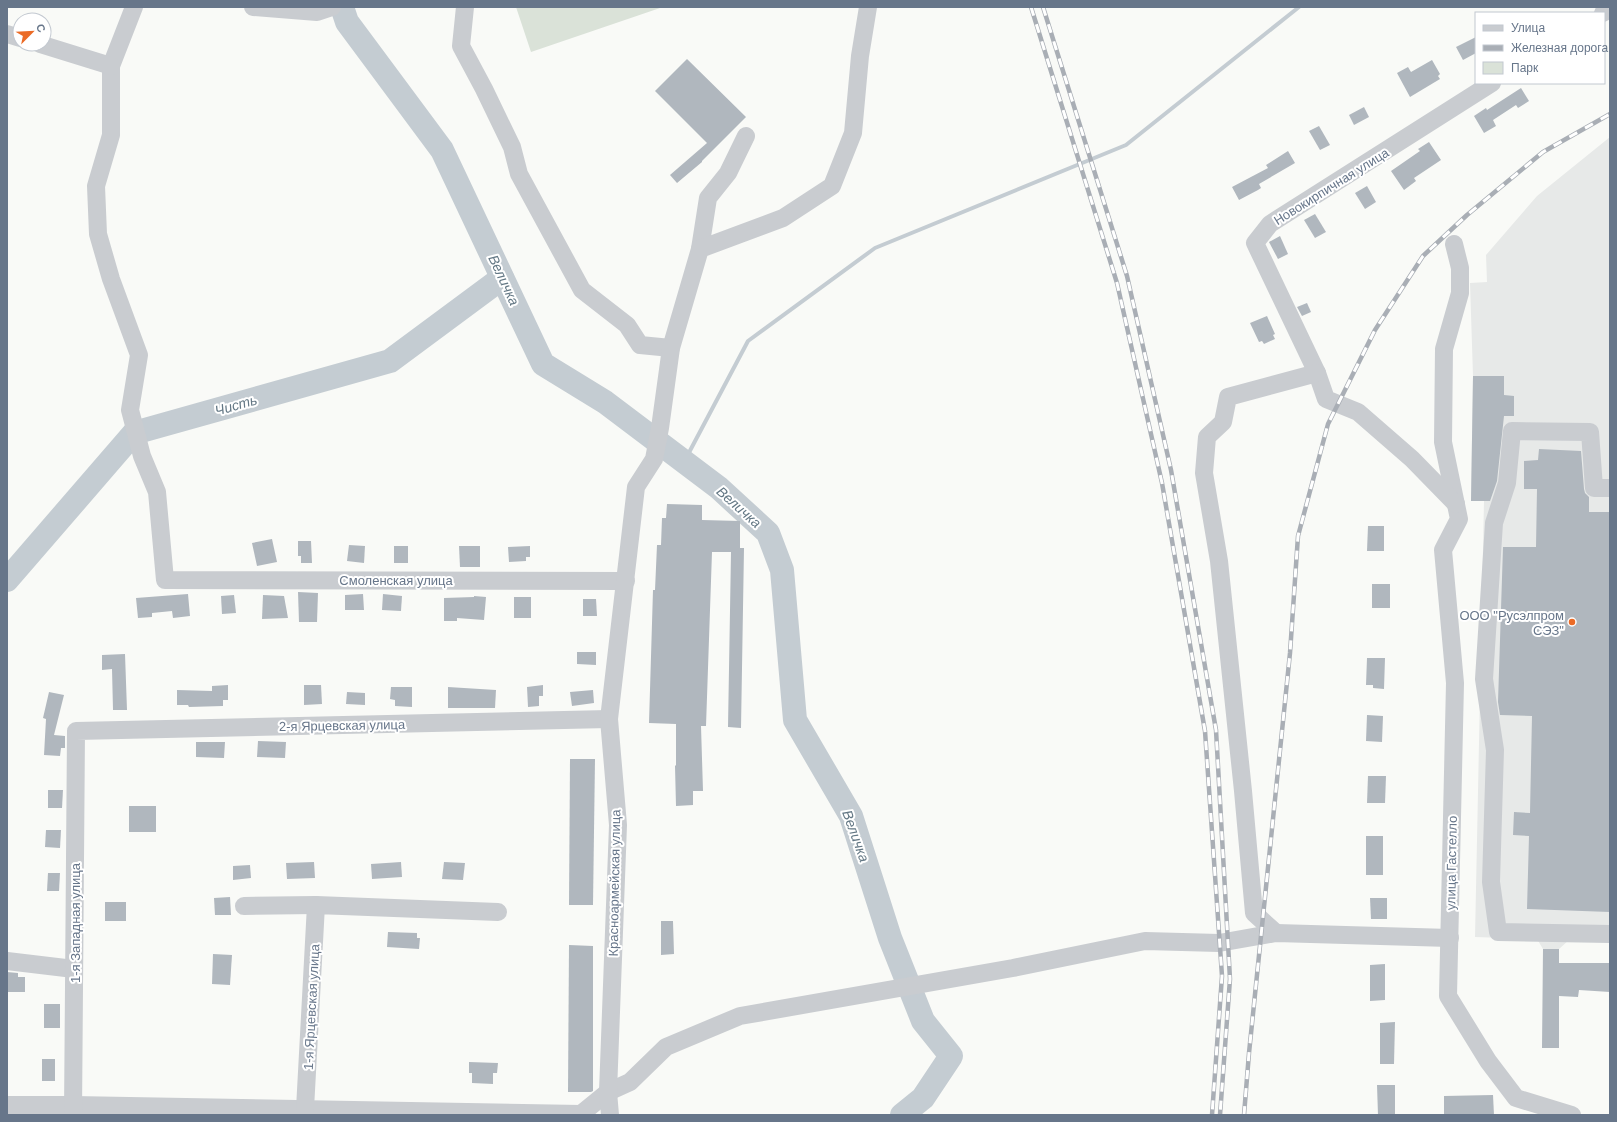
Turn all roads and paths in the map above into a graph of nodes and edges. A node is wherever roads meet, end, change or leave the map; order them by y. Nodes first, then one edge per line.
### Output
1 (134, 7) edge
2 (253, 7) edge
3 (332, 7) edge
4 (465, 7) edge
5 (868, 7) edge
6 (52, 48) edge
7 (112, 66) junction
8 (1490, 84) edge
9 (746, 136) dead end
10 (1454, 244) dead end
11 (700, 249) junction
12 (671, 348) junction
13 (1317, 373) junction
14 (1610, 488) edge
15 (1456, 504) junction
16 (626, 581) junction
17 (608, 719) junction
18 (76, 731) joint
19 (316, 905) junction
20 (244, 906) dead end
21 (498, 912) dead end
22 (1276, 933) junction
23 (1610, 934) edge
24 (1450, 938) junction
25 (7, 961) edge
26 (74, 969) junction
27 (608, 1092) junction
28 (7, 1105) edge
29 (305, 1109) junction
30 (73, 1110) edge
31 (610, 1115) edge
32 (1572, 1115) edge

1 - 7 street
2 - 3 street
4 - 12 street
5 - 11 street
6 - 7 street
7 - 16 street, Смоленская улица
8 - 13 street, Новокирпичная улица
9 - 11 street, Красноармейская улица
10 - 15 street
11 - 12 street, Красноармейская улица
12 - 16 street, Красноармейская улица
13 - 15 street
13 - 22 street
14 - 23 street
15 - 24 street, улица Гастелло
16 - 17 street, Красноармейская улица
17 - 18 street, 2-я Ярцевская улица
17 - 27 street, Красноармейская улица
18 - 26 street, 1-я Западная улица
19 - 20 street
19 - 21 street
19 - 29 street, 1-я Ярцевская улица
22 - 24 street
22 - 27 street
24 - 32 street, улица Гастелло
25 - 26 street
26 - 30 street, 1-я Западная улица
27 - 29 street
27 - 31 street, Красноармейская улица
28 - 30 street
29 - 30 street

